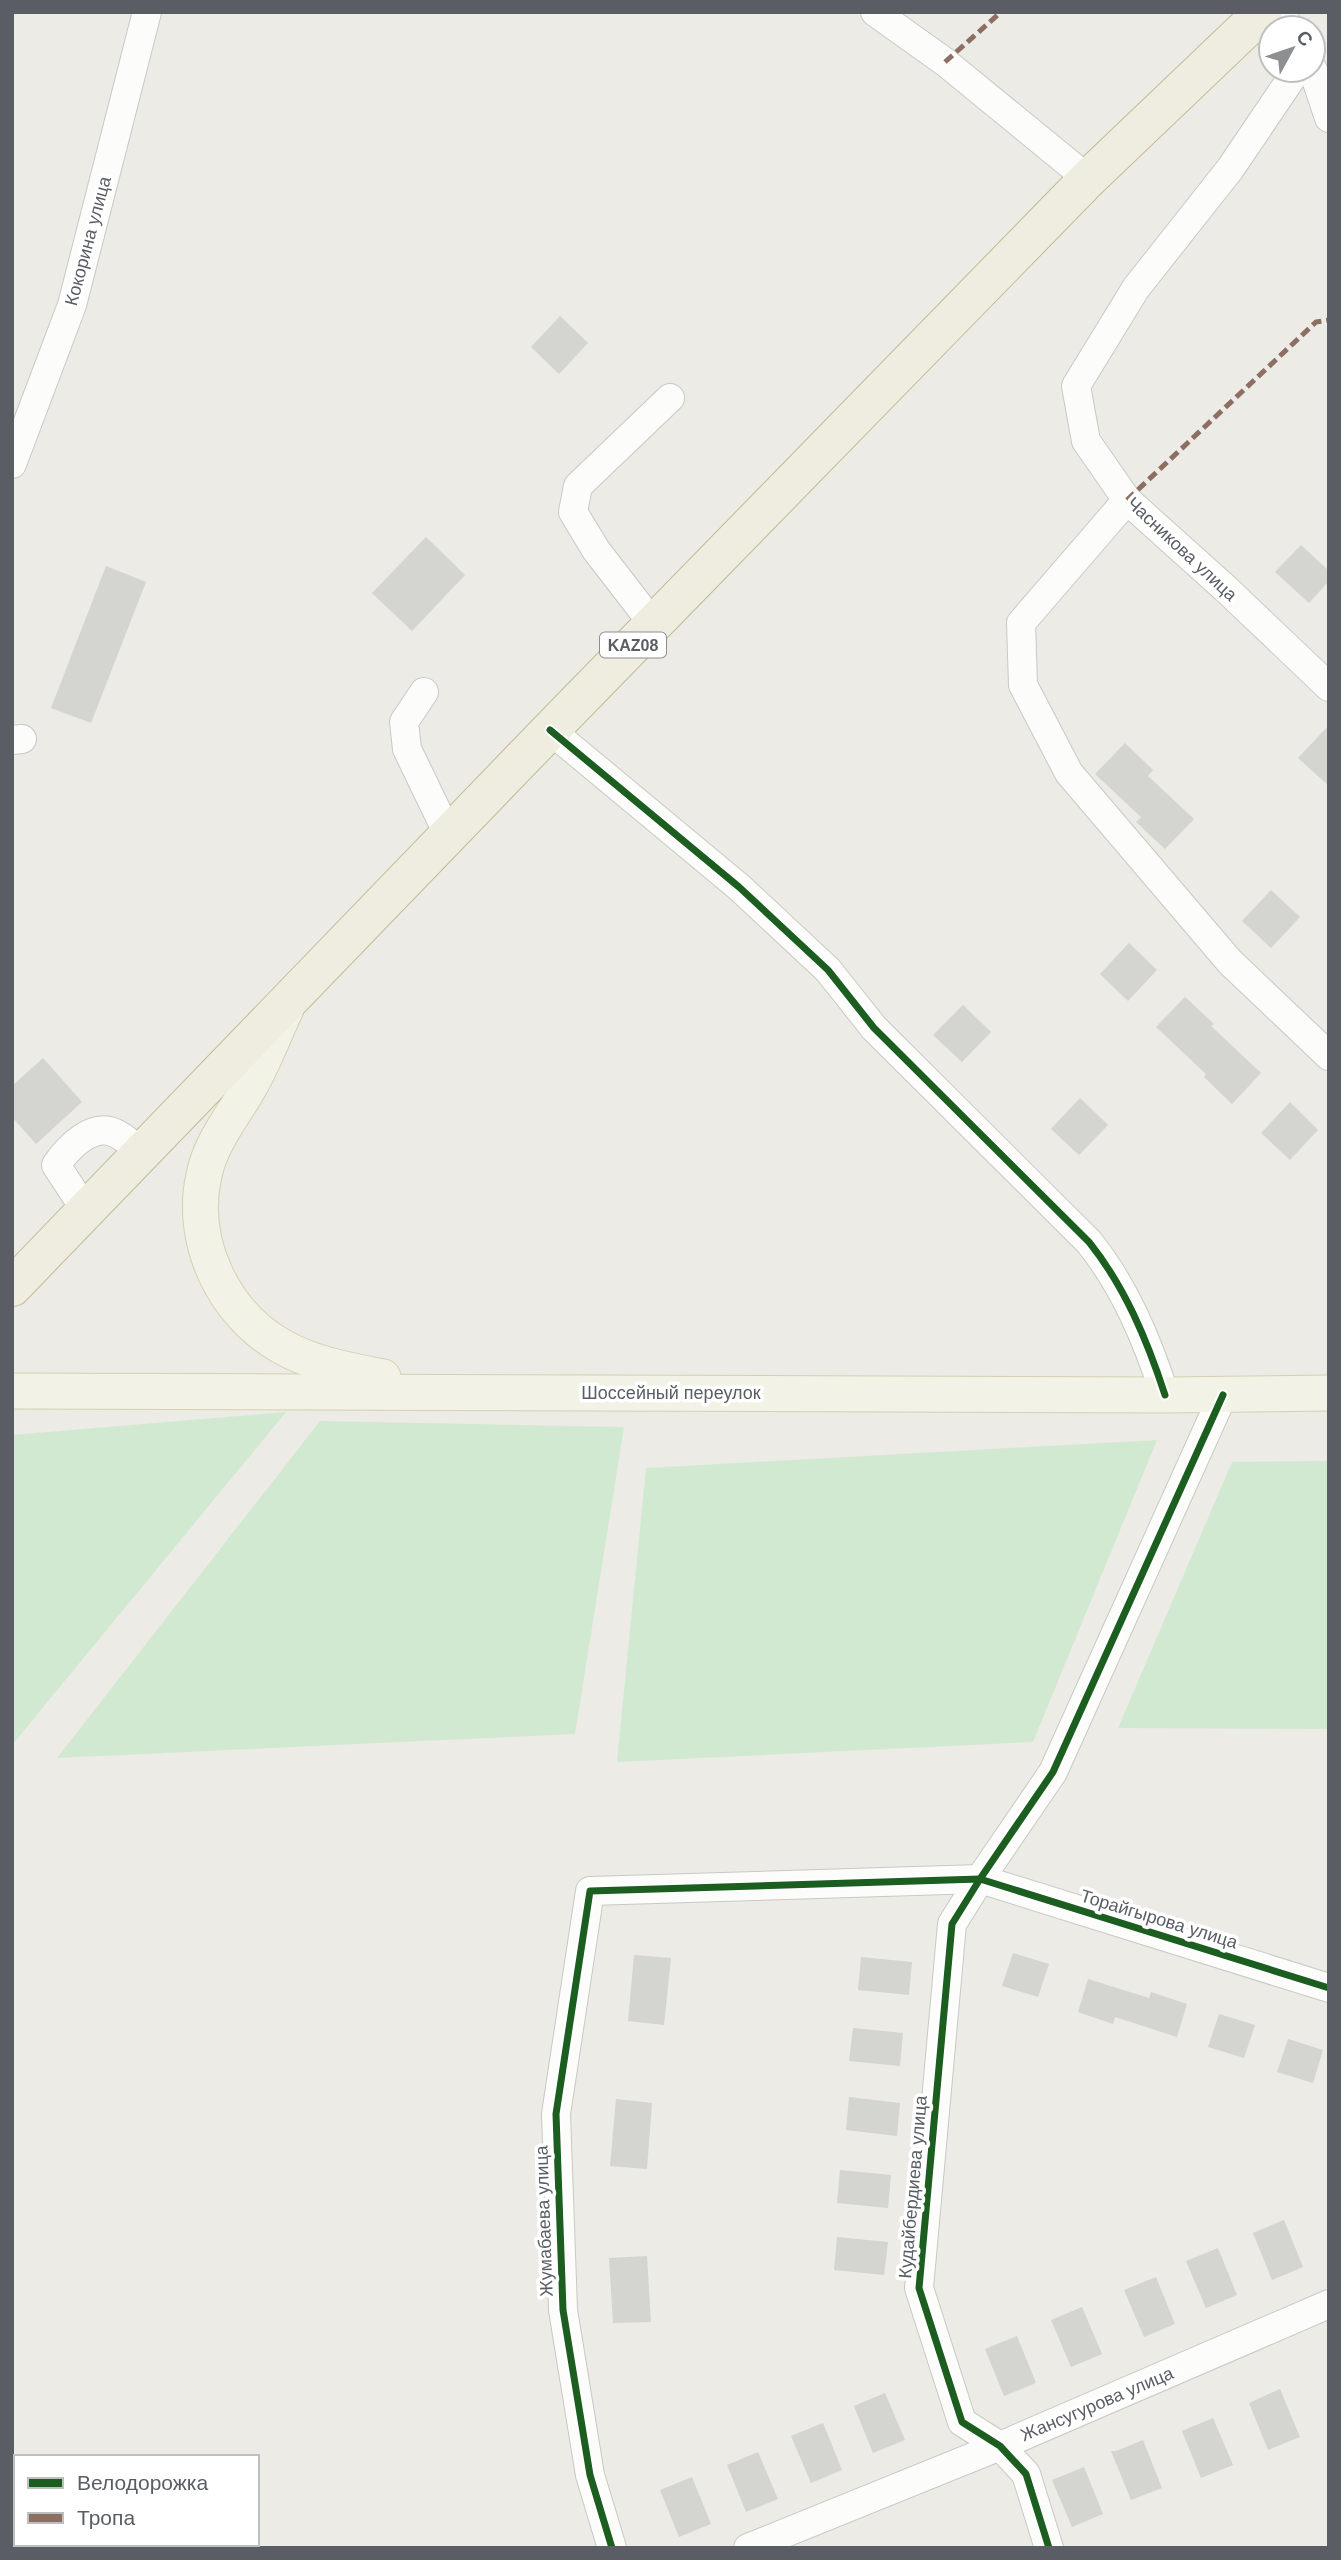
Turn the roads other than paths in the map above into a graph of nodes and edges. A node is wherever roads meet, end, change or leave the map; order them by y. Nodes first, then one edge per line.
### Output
1 (147, 12) edge
2 (876, 12) edge
3 (1263, 12) edge
4 (1288, 84) edge
5 (1318, 84) edge
6 (1329, 118) edge
7 (1088, 179) junction
8 (670, 398) dead end
9 (12, 464) edge
10 (1127, 500) junction
11 (653, 624) junction
12 (1329, 687) edge
13 (424, 692) dead end
14 (550, 730) junction
15 (448, 834) junction
16 (288, 1003) junction
17 (1329, 1056) edge
18 (142, 1153) junction
19 (86, 1211) junction
20 (12, 1287) edge
21 (12, 1391) edge
22 (447, 1392) junction
23 (1329, 1393) edge
24 (1165, 1395) junction
25 (1223, 1395) junction
26 (979, 1879) junction
27 (590, 1891) joint
28 (1329, 1988) edge
29 (1329, 2304) edge
30 (1000, 2446) junction
31 (612, 2548) edge
32 (748, 2548) edge
33 (1049, 2548) edge

1 - 9 street, Кокорина улица
2 - 7 street
3 - 7 highway, KAZ08
4 - 10 street, Часникова улица
5 - 6 street
7 - 11 highway, KAZ08
8 - 11 street
10 - 12 street, Часникова улица
10 - 17 street
11 - 14 highway, KAZ08
13 - 15 street
14 - 15 highway, KAZ08
14 - 24 street
15 - 16 highway, KAZ08
16 - 18 highway, KAZ08
16 - 22 main road
18 - 19 highway, KAZ08
18 - 19 street
19 - 20 highway, KAZ08
21 - 22 main road, Шоссейный переулок
22 - 24 main road, Шоссейный переулок
23 - 25 main road, Шоссейный переулок
24 - 25 main road, Шоссейный переулок
25 - 26 street, Кудайбердиева улица
26 - 27 street, Торайгырова улица
26 - 28 street, Торайгырова улица
26 - 30 street, Кудайбердиева улица
27 - 31 street, Жумабаева улица
29 - 30 street, Жансугурова улица
30 - 32 street, Жансугурова улица
30 - 33 street, Кудайбердиева улица

